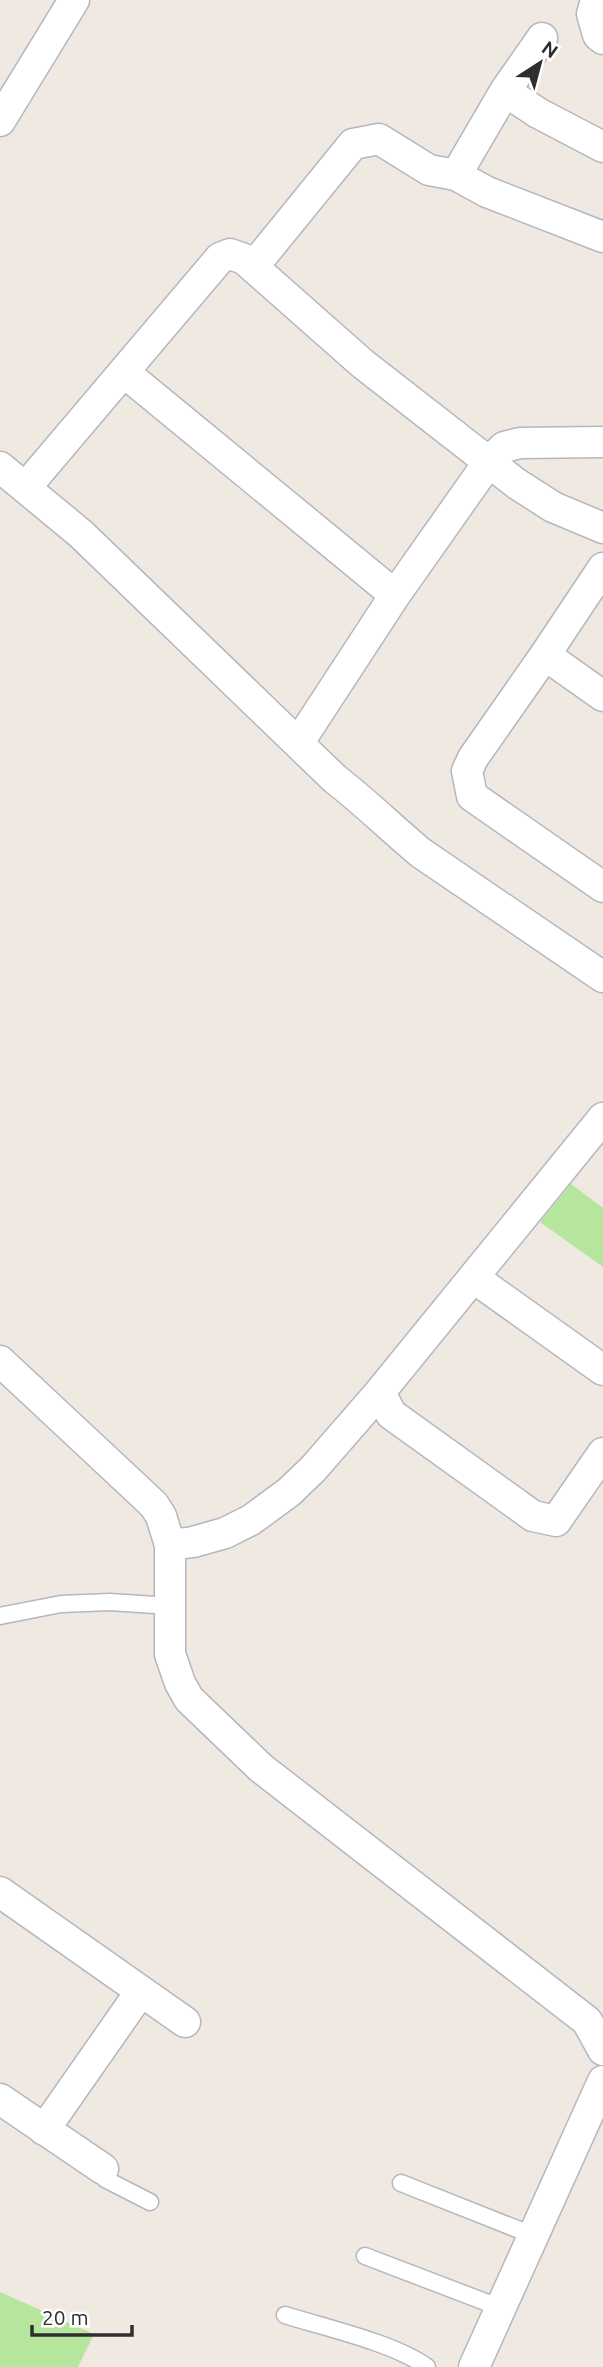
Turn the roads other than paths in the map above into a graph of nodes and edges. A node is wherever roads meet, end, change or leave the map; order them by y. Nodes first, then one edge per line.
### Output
1 (74, 0) edge
2 (596, 0) edge
3 (542, 38) dead end
4 (603, 39) edge
5 (505, 92) junction
6 (0, 121) edge
7 (603, 147) edge
8 (456, 175) junction
9 (603, 237) edge
10 (253, 267) junction
11 (125, 373) junction
12 (603, 442) edge
13 (488, 463) junction
14 (0, 467) edge
15 (26, 487) junction
16 (603, 528) edge
17 (603, 568) edge
18 (396, 595) junction
19 (545, 655) junction
20 (603, 696) edge
21 (299, 742) junction
22 (603, 887) edge
23 (603, 977) edge
24 (603, 1118) edge
25 (474, 1278) junction
26 (0, 1360) edge
27 (601, 1364) edge
28 (380, 1392) junction
29 (603, 1453) edge
30 (170, 1545) junction
31 (170, 1606) junction
32 (0, 1616) edge
33 (3, 1900) edge
34 (141, 1991) junction
35 (185, 2022) dead end
36 (603, 2050) edge
37 (603, 2081) edge
38 (0, 2099) edge
39 (44, 2130) junction
40 (103, 2168) joint
41 (401, 2183) dead end
42 (150, 2202) dead end
43 (532, 2235) junction
44 (365, 2256) dead end
45 (500, 2308) junction
46 (285, 2315) dead end
47 (427, 2367) edge
48 (474, 2367) edge

1 - 6 street
2 - 4 street
3 - 5 street
5 - 7 street
5 - 8 street
8 - 9 street
8 - 10 street
10 - 11 street
10 - 13 street
11 - 15 street
11 - 18 street
12 - 13 street
13 - 16 street
13 - 18 street
14 - 15 street
15 - 21 street
17 - 19 street
18 - 21 street
19 - 20 street
19 - 22 street
21 - 23 street
24 - 25 street
25 - 27 street
25 - 28 street
26 - 30 street
28 - 29 street
28 - 30 street
30 - 31 street
31 - 32 lane
31 - 36 street
33 - 34 street
34 - 35 street
34 - 39 street
37 - 43 street
38 - 39 street
39 - 40 street
40 - 42 lane
41 - 43 lane
43 - 45 street
44 - 45 lane
45 - 48 street
46 - 47 lane

